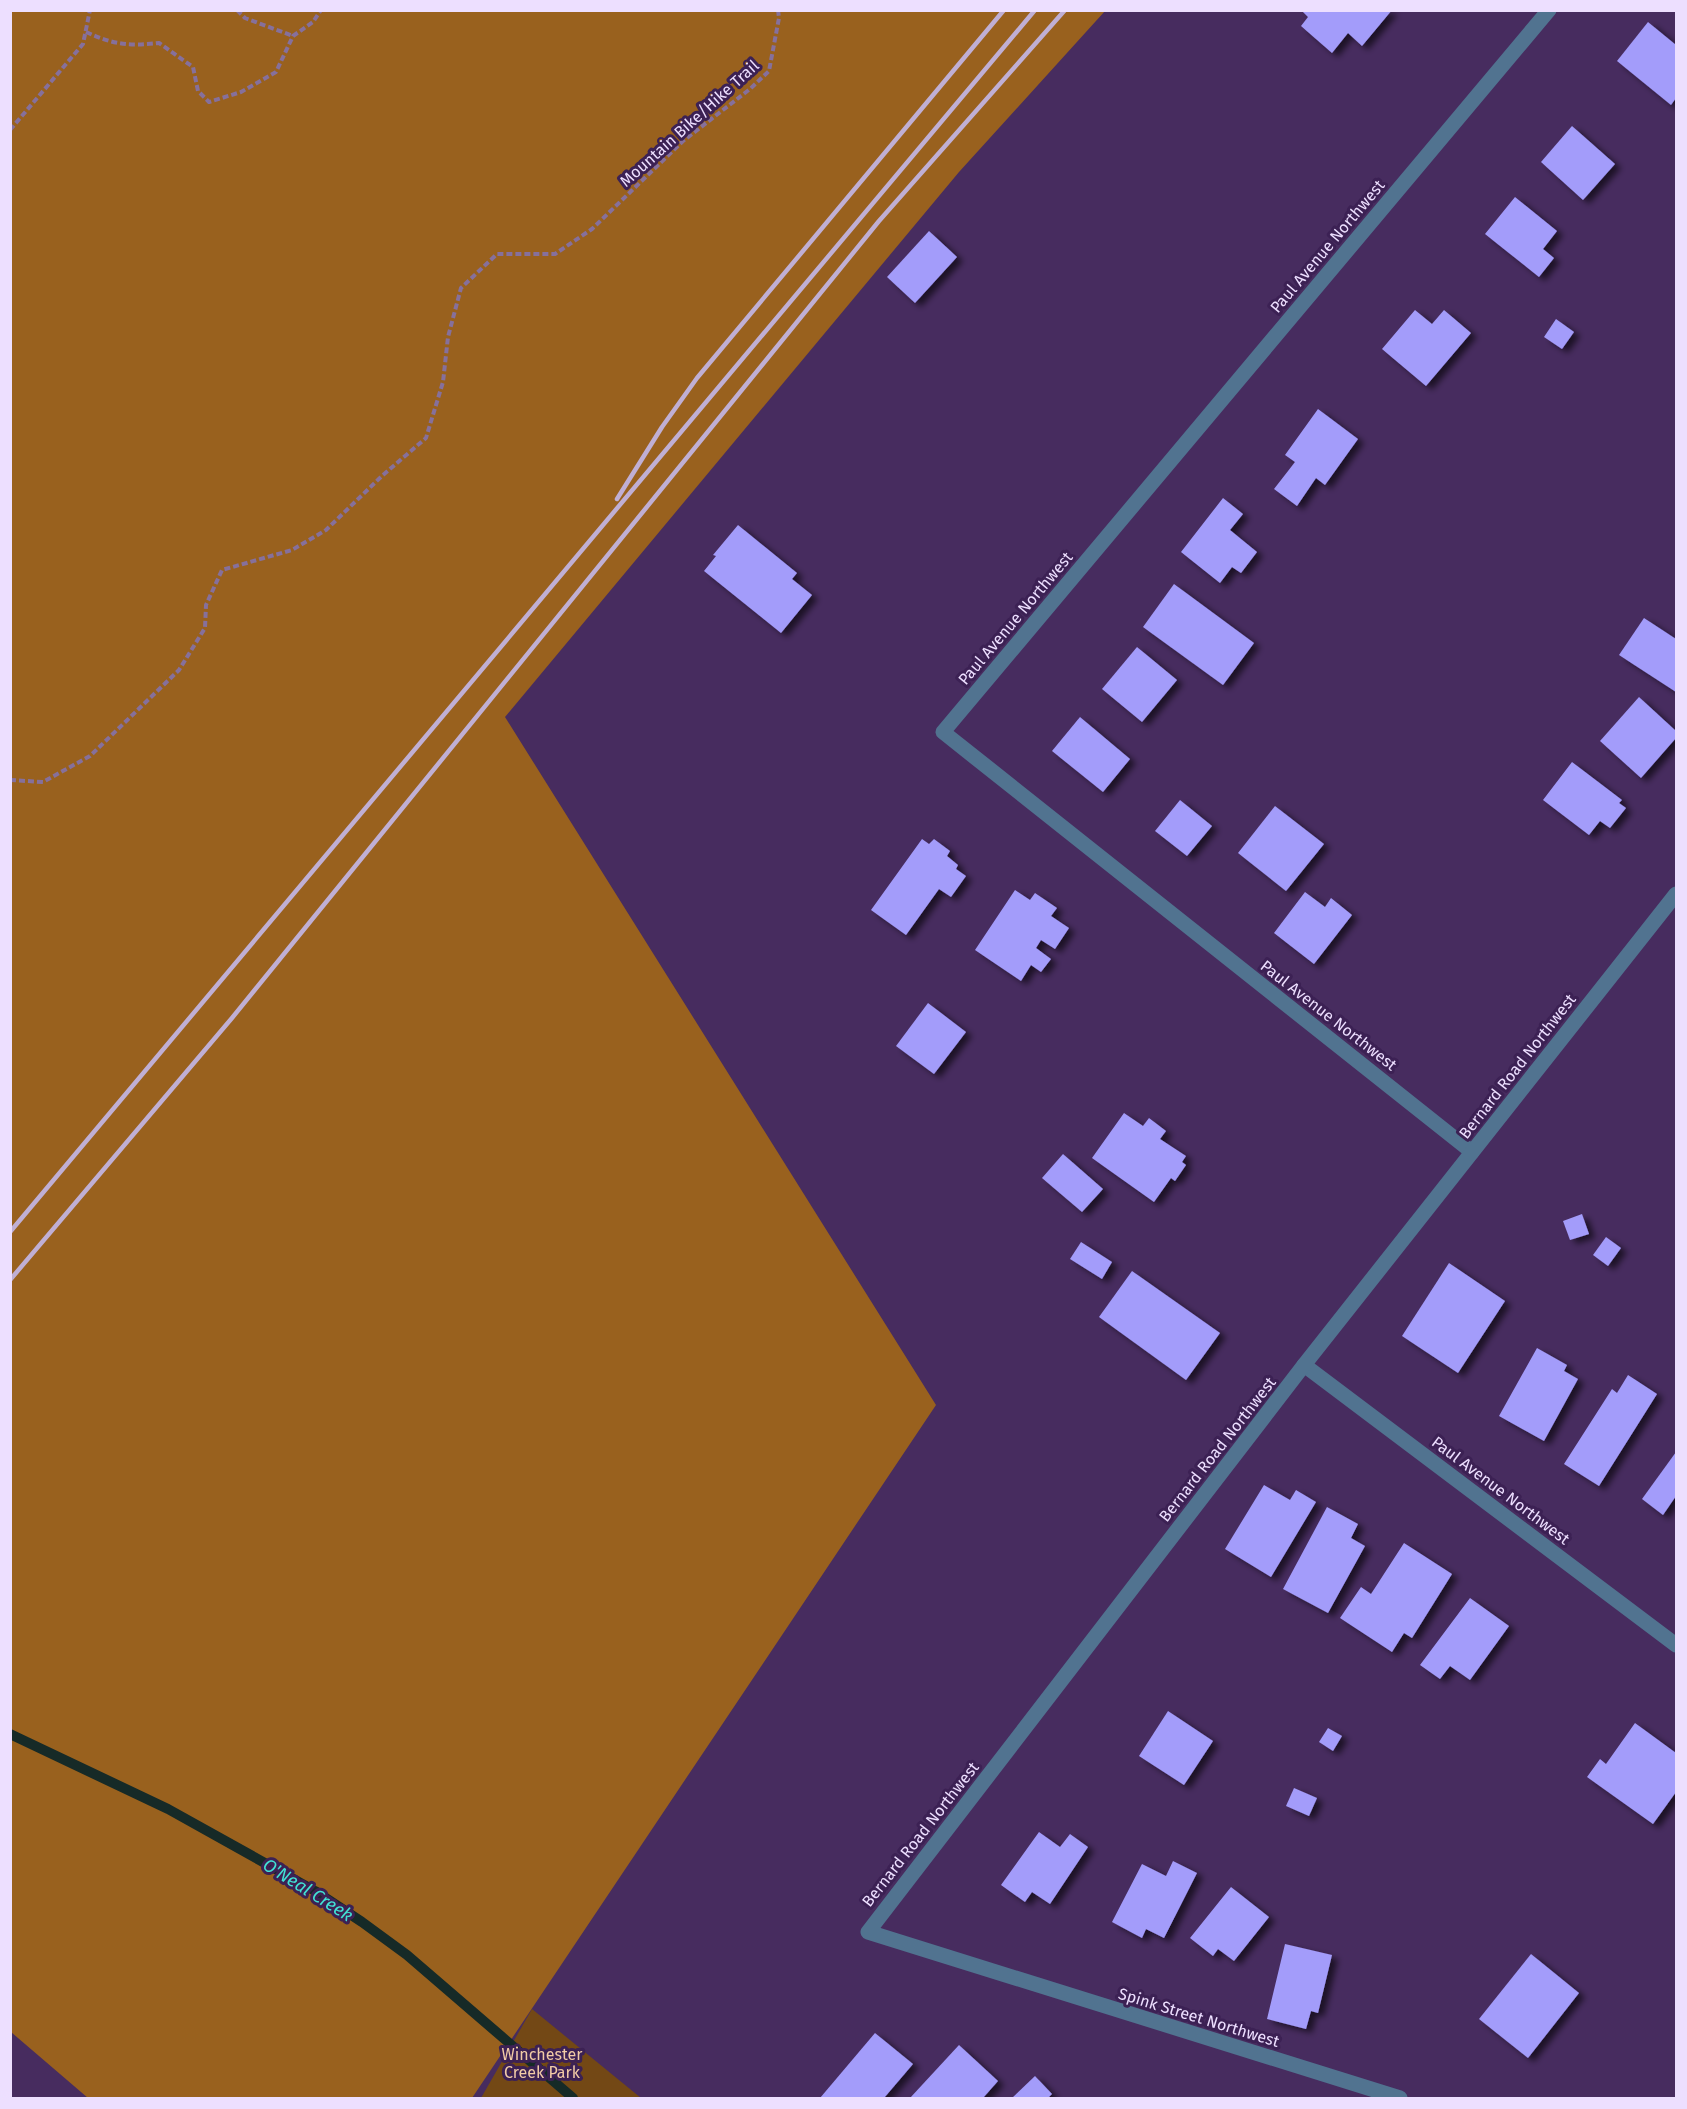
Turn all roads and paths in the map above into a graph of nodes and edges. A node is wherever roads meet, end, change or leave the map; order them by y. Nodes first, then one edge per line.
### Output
1 (90, 10) edge
2 (237, 10) edge
3 (321, 10) edge
4 (778, 10) edge
5 (1549, 10) edge
6 (86, 32) junction
7 (293, 36) junction
8 (10, 130) edge
9 (10, 780) edge
10 (1677, 894) edge
11 (1472, 1152) junction
12 (1304, 1365) junction
13 (1677, 1645) edge
14 (986, 1969) joint
15 (1400, 2098) edge

1 - 6 path
2 - 7 path
3 - 7 path
4 - 9 path, Mountain Bike/Hike Trail
5 - 11 street, Paul Avenue Northwest
6 - 7 path
6 - 8 path
10 - 11 street, Bernard Road Northwest
11 - 12 street, Bernard Road Northwest
12 - 13 street, Paul Avenue Northwest
12 - 14 street, Bernard Road Northwest
14 - 15 street, Spink Street Northwest

